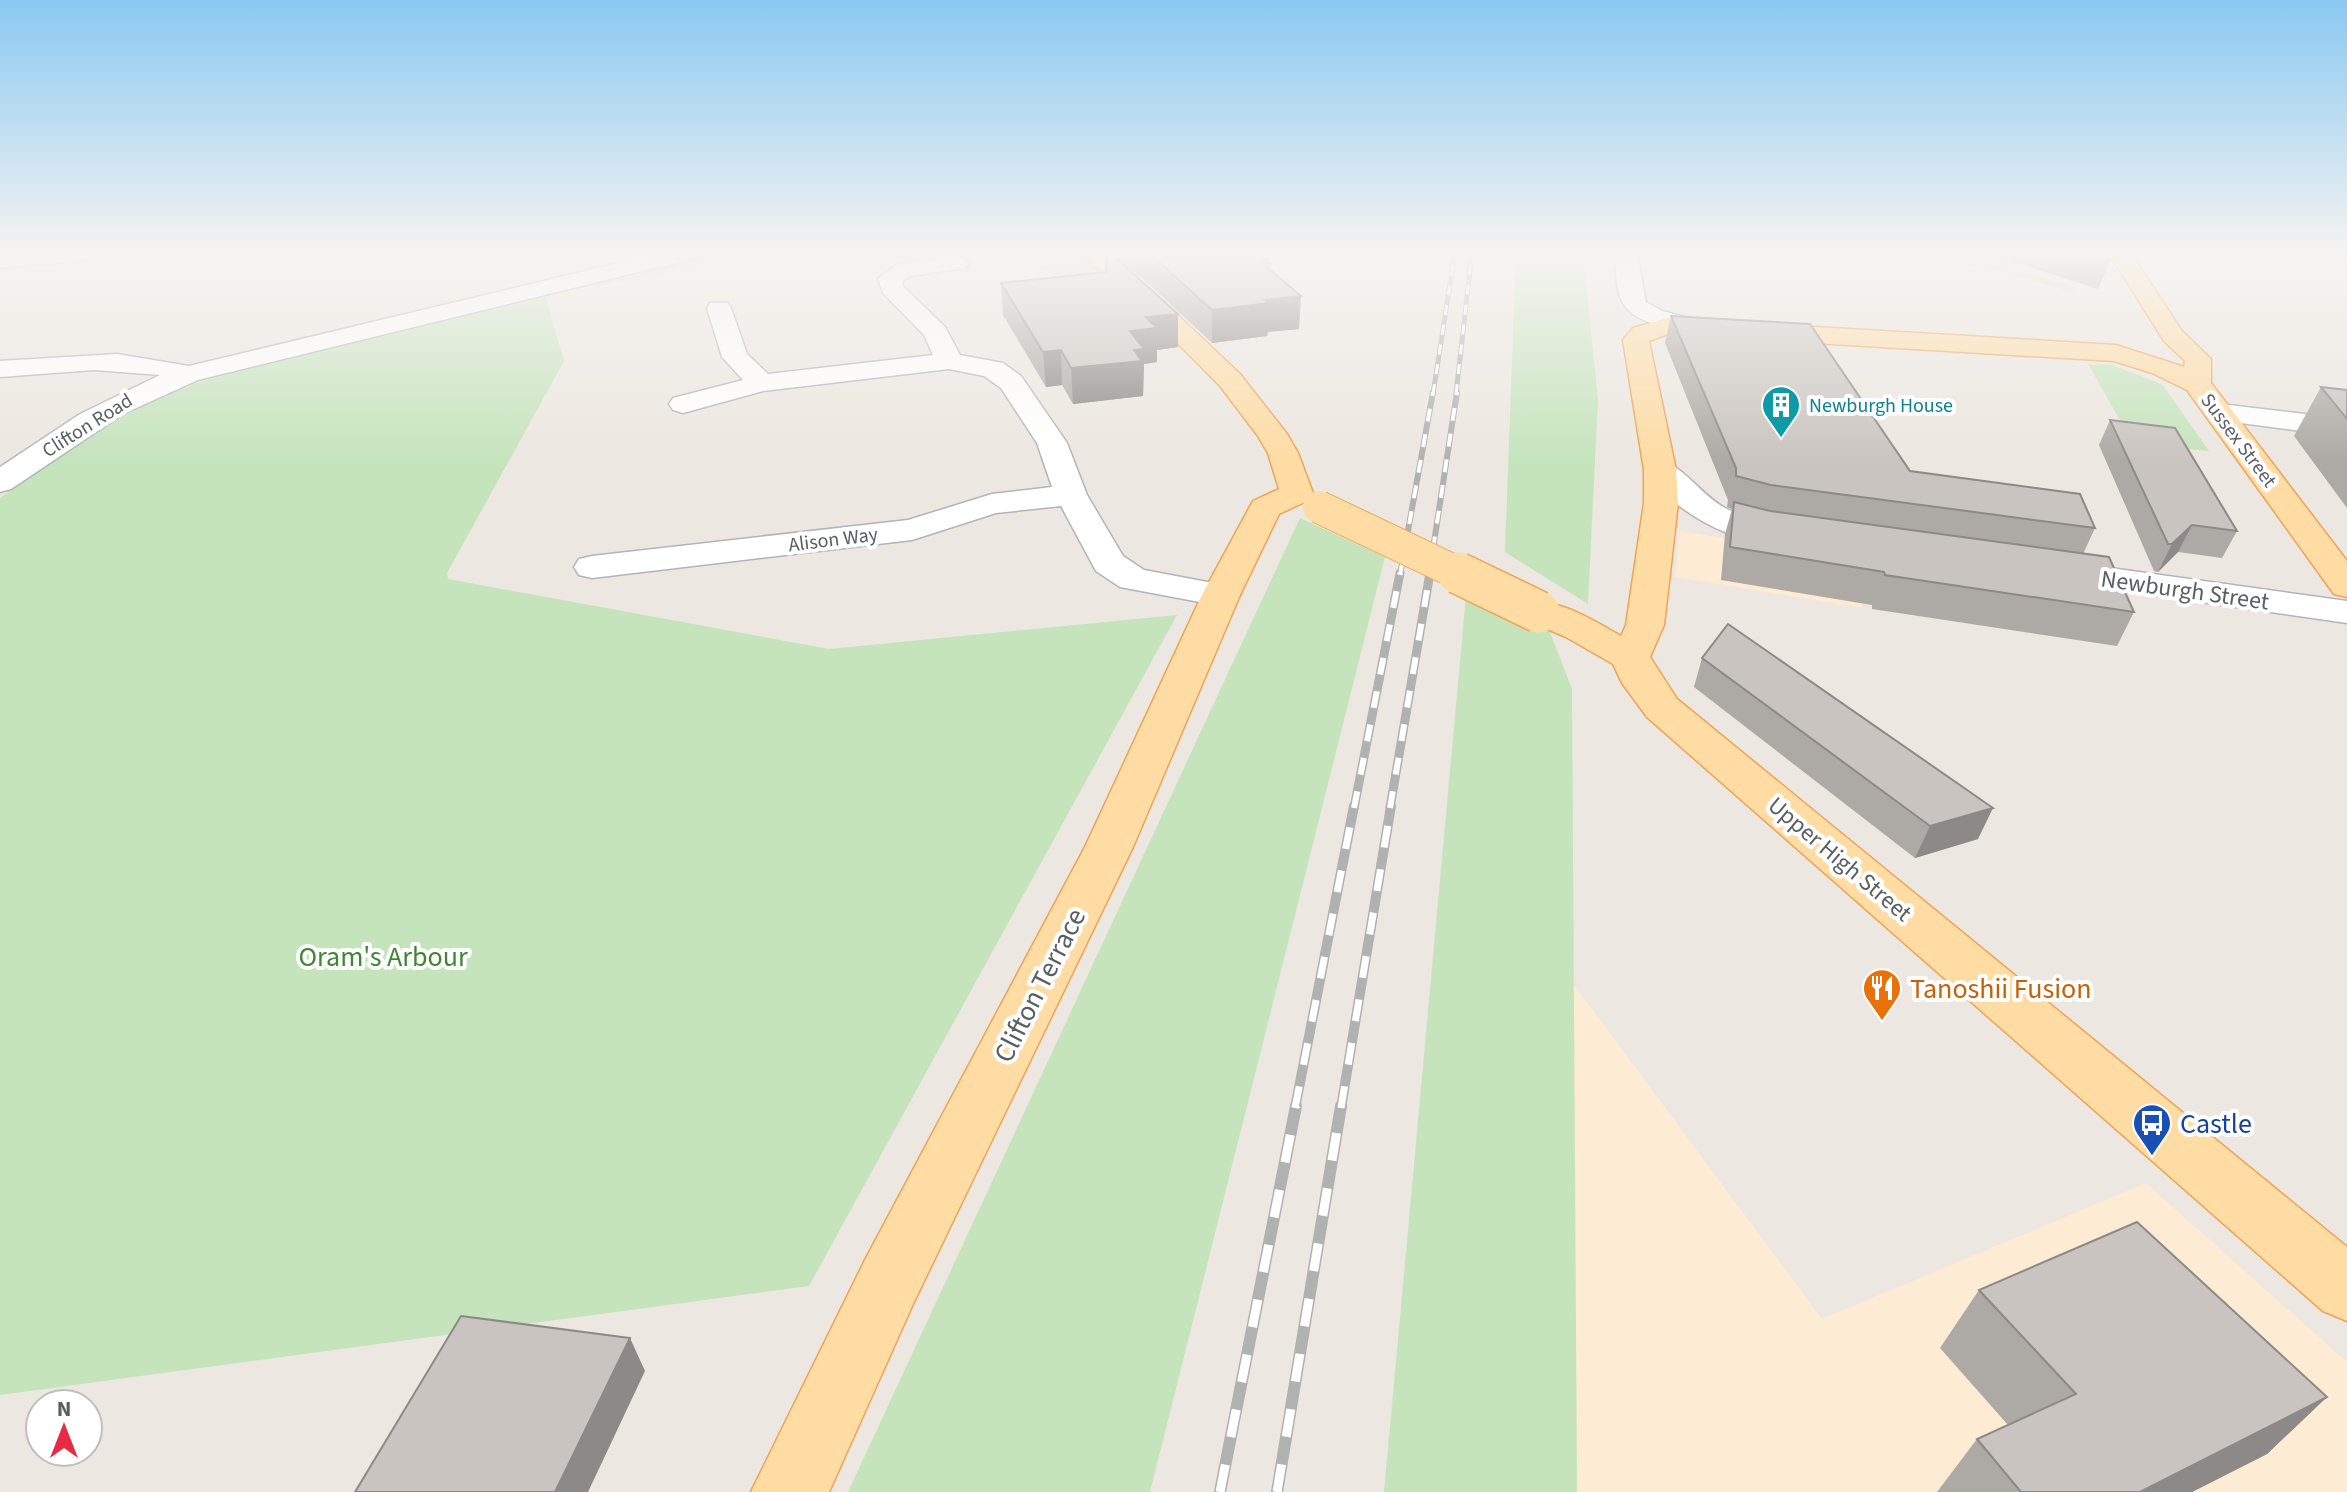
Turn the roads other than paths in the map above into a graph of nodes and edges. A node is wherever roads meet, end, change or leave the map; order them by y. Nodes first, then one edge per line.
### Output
1 (405, 322) edge
2 (723, 322) edge
3 (925, 322) edge
4 (1170, 322) edge
5 (1621, 322) edge
6 (1677, 322) edge
7 (2164, 322) edge
8 (1688, 325) junction
9 (2173, 336) junction
10 (1636, 340) junction
11 (2116, 353) junction
12 (949, 361) junction
13 (0, 369) edge
14 (189, 374) junction
15 (762, 383) junction
16 (2197, 384) junction
17 (683, 404) dead end
18 (2220, 413) junction
19 (2347, 428) edge
20 (1660, 470) junction
21 (0, 482) edge
22 (1071, 495) junction
23 (1308, 500) junction
24 (1822, 539) edge
25 (592, 567) dead end
26 (2023, 567) edge
27 (2347, 586) edge
28 (1221, 595) junction
29 (2347, 612) edge
30 (1630, 657) junction
31 (2347, 1289) edge
32 (790, 1492) edge

1 - 14 street, Clifton Road
2 - 15 street
3 - 12 street
4 - 23 main road
5 - 10 street
6 - 8 street
7 - 9 main road, Sussex Street
8 - 10 main road
8 - 11 main road
9 - 11 main road
9 - 16 main road, Sussex Street
10 - 20 main road
11 - 16 main road
12 - 15 street
12 - 22 street
13 - 14 street
14 - 21 street, Clifton Road
15 - 17 street
16 - 18 main road, Sussex Street
18 - 19 street
18 - 27 main road, Sussex Street
20 - 24 street
20 - 30 main road
22 - 25 street, Alison Way
22 - 28 street
23 - 28 main road, Clifton Terrace
23 - 30 main road, bridge
26 - 29 street, Newburgh Street
28 - 32 main road, Clifton Terrace
30 - 31 main road, Upper High Street

